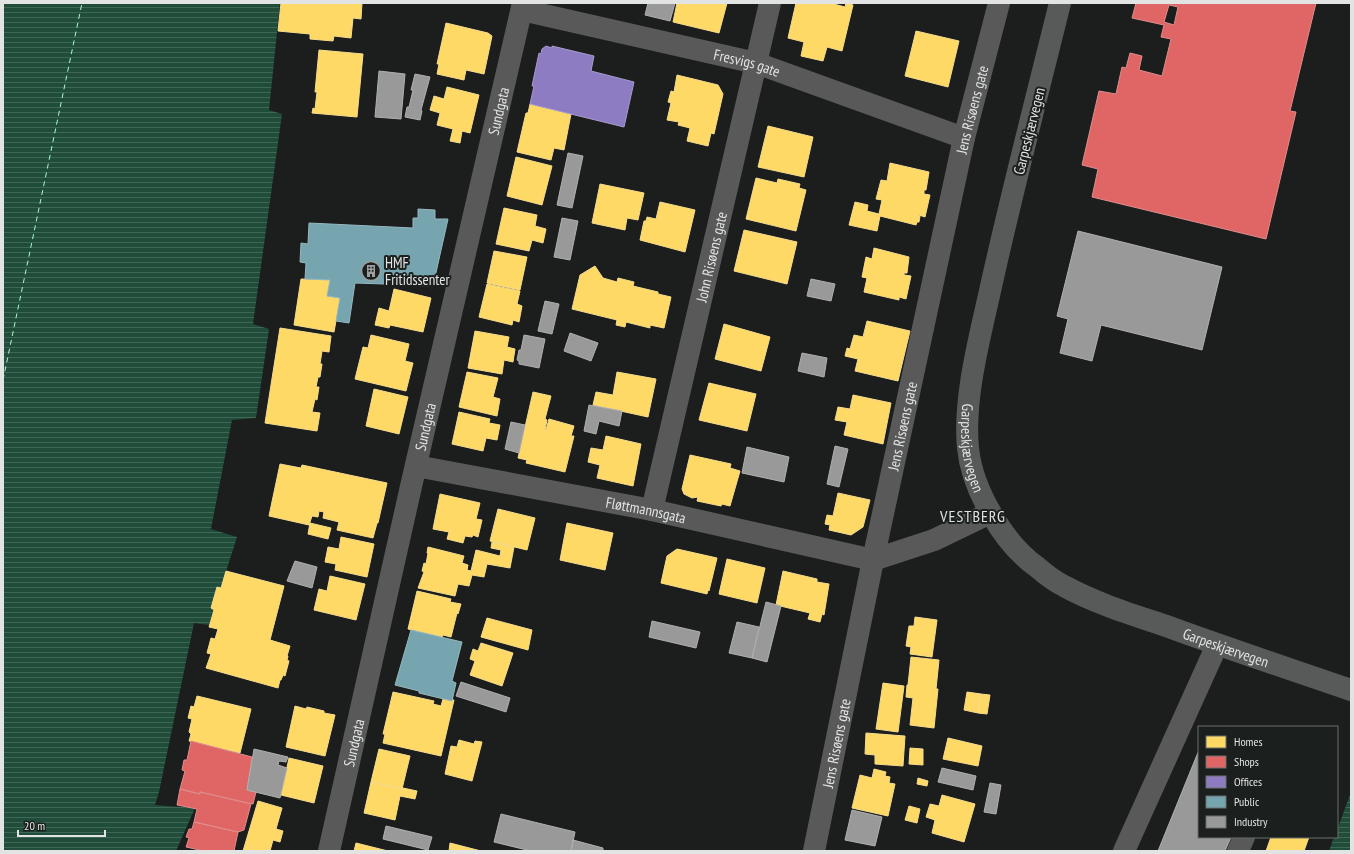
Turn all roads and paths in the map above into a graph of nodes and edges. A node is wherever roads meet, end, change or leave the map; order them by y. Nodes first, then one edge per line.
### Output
1 (770, 3) edge
2 (999, 3) edge
3 (1060, 3) edge
4 (522, 6) edge
5 (756, 63) junction
6 (964, 138) junction
7 (416, 466) junction
8 (652, 510) junction
9 (990, 513) junction
10 (873, 560) junction
11 (1217, 645) junction
12 (1351, 690) edge
13 (1244, 838) edge
14 (329, 851) edge
15 (814, 851) edge
16 (1124, 851) edge
17 (1238, 851) edge

1 - 5 street, John Risøens gate
2 - 6 street, Jens Risøens gate
3 - 9 main road, Garpeskjærvegen
4 - 5 street, Fresvigs gate
4 - 7 street, Sundgata
5 - 6 street, Fresvigs gate
5 - 8 street, John Risøens gate
6 - 10 street, Jens Risøens gate
7 - 8 street, Fløttmannsgata
7 - 14 street, Sundgata
8 - 10 street, Fløttmannsgata
9 - 10 street
9 - 11 main road, Garpeskjærvegen
10 - 15 street, Jens Risøens gate
11 - 12 main road, Garpeskjærvegen
11 - 16 street
13 - 17 street

